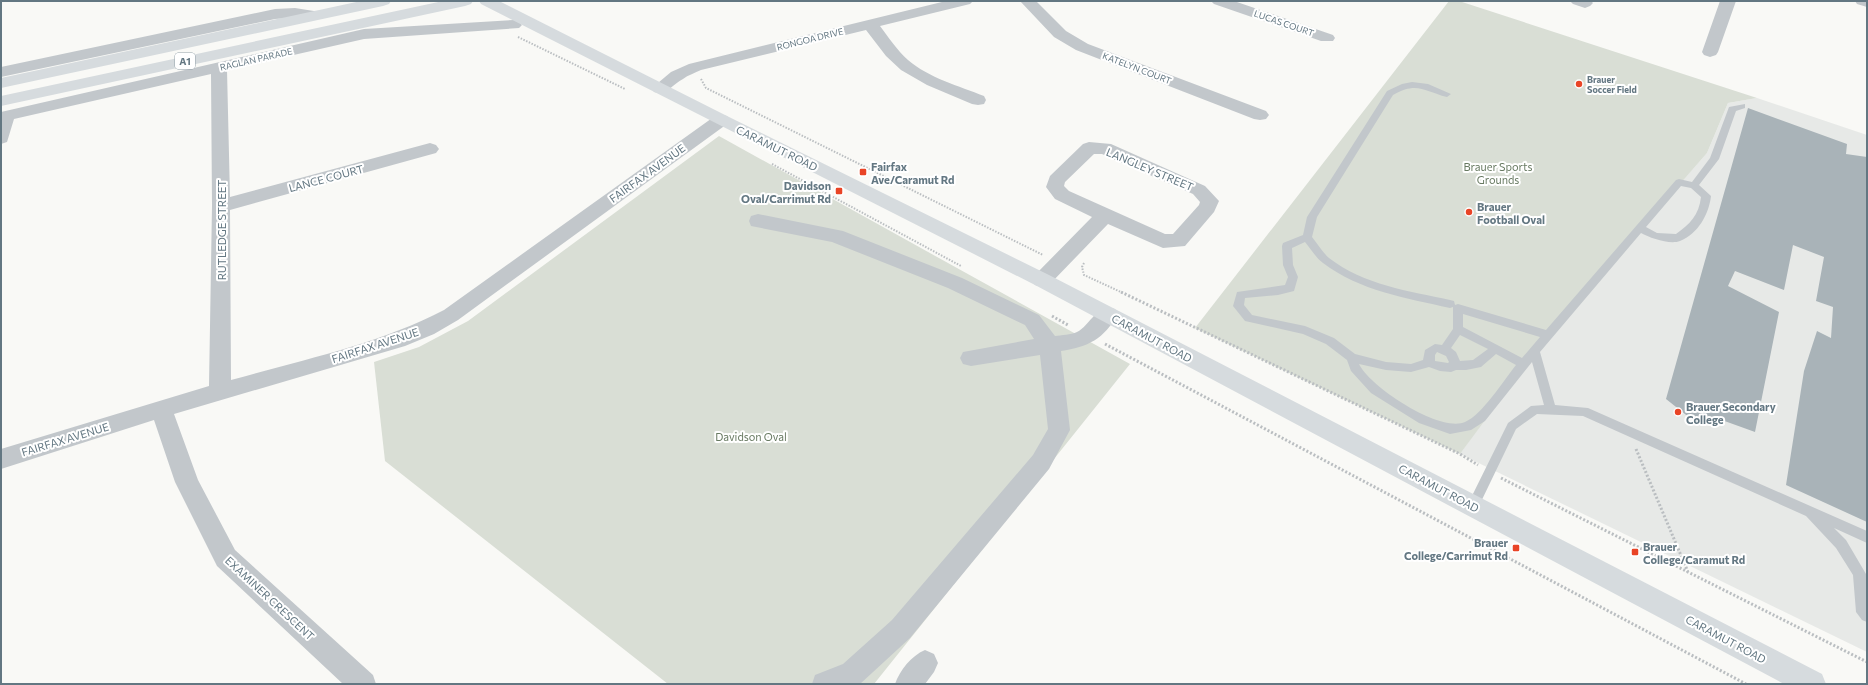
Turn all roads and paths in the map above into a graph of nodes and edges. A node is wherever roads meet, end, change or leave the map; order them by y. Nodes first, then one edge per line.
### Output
1 (465, 1) edge
2 (487, 1) edge
3 (965, 1) edge
4 (1028, 1) edge
5 (1219, 1) edge
6 (1728, 1) edge
7 (1863, 1) edge
8 (377, 2) edge
9 (526, 2) dead end
10 (1867, 2) edge
11 (315, 15) junction
12 (531, 23) junction
13 (870, 24) junction
14 (514, 25) dead end
15 (371, 27) junction
16 (496, 27) junction
17 (1327, 38) dead end
18 (1710, 52) dead end
19 (728, 59) junction
20 (220, 68) junction
21 (1, 72) edge
22 (1, 83) edge
23 (660, 88) junction
24 (630, 91) dead end
25 (1447, 94) dead end
26 (978, 100) dead end
27 (1742, 106) dead end
28 (3, 111) edge
29 (1260, 115) dead end
30 (721, 120) junction
31 (1, 138) edge
32 (430, 150) dead end
33 (771, 163) dead end
34 (1694, 186) junction
35 (221, 206) junction
36 (1105, 215) junction
37 (758, 220) dead end
38 (1639, 228) junction
39 (1307, 237) junction
40 (1072, 249) junction
41 (966, 269) dead end
42 (1042, 280) junction
43 (1454, 306) junction
44 (1049, 314) dead end
45 (1108, 314) junction
46 (1458, 329) junction
47 (1088, 335) junction
48 (1548, 335) junction
49 (1050, 346) junction
50 (1495, 348) junction
51 (1444, 349) junction
52 (1534, 351) junction
53 (971, 358) dead end
54 (1352, 358) junction
55 (1429, 363) junction
56 (1524, 364) junction
57 (1453, 365) junction
58 (220, 392) junction
59 (161, 409) junction
60 (1551, 410) junction
61 (1628, 431) junction
62 (1, 459) edge
63 (1489, 472) junction
64 (1473, 506) junction
65 (1807, 511) junction
66 (1867, 537) edge
67 (1689, 572) junction
68 (1867, 616) edge
69 (1867, 662) edge
70 (925, 663) dead end
71 (363, 684) edge
72 (825, 684) edge
73 (908, 684) edge
74 (1746, 684) edge
75 (1812, 684) edge

1 - 15 main road, RAGLAN PARADE / A1
2 - 12 main road, CARAMUT ROAD
3 - 13 street, RONGOA DRIVE
4 - 29 street, KATELYN COURT
5 - 17 street, LUCAS COURT
6 - 18 street
7 - 10 street
8 - 11 main road, A1
8 - 15 main road
9 - 12 main road
11 - 21 street
11 - 22 main road, A1
12 - 23 main road, CARAMUT ROAD
13 - 19 street, RONGOA DRIVE
13 - 26 street
14 - 16 street, RAGLAN PARADE
15 - 16 street, RAGLAN PARADE
15 - 20 street, RAGLAN PARADE
15 - 28 main road, RAGLAN PARADE / A1
16 - 24 path
19 - 23 street, RONGOA DRIVE
19 - 40 path
20 - 28 street, RAGLAN PARADE
20 - 35 street, RUTLEDGE STREET
23 - 30 main road, CARAMUT ROAD
25 - 39 lane
27 - 34 lane
28 - 31 street
30 - 42 main road, CARAMUT ROAD
30 - 58 street, FAIRFAX AVENUE
32 - 35 street, LANCE COURT
33 - 41 path
34 - 38 lane
34 - 38 lane
35 - 58 street, RUTLEDGE STREET
36 - 36 street, LANGLEY STREET
36 - 40 street
37 - 49 street
38 - 48 lane
39 - 43 lane
39 - 54 lane
40 - 42 street
40 - 63 path
42 - 45 main road, CARAMUT ROAD
43 - 46 lane
43 - 48 lane
44 - 47 path
45 - 47 street
45 - 64 main road, CARAMUT ROAD
46 - 50 lane
46 - 51 lane
47 - 49 street
47 - 74 path
48 - 52 lane
49 - 53 street
49 - 72 street
50 - 56 lane
50 - 57 lane
51 - 55 lane
51 - 57 lane
52 - 56 lane
52 - 60 lane
54 - 55 lane
54 - 56 lane
55 - 57 lane
58 - 59 street, FAIRFAX AVENUE
59 - 62 street, FAIRFAX AVENUE
59 - 71 street, EXAMINER CRESCENT
60 - 61 lane
60 - 63 lane
61 - 65 lane
61 - 67 path
63 - 64 lane
63 - 67 path
64 - 75 main road, CARAMUT ROAD
65 - 66 lane
65 - 68 lane
67 - 69 path
70 - 73 street

